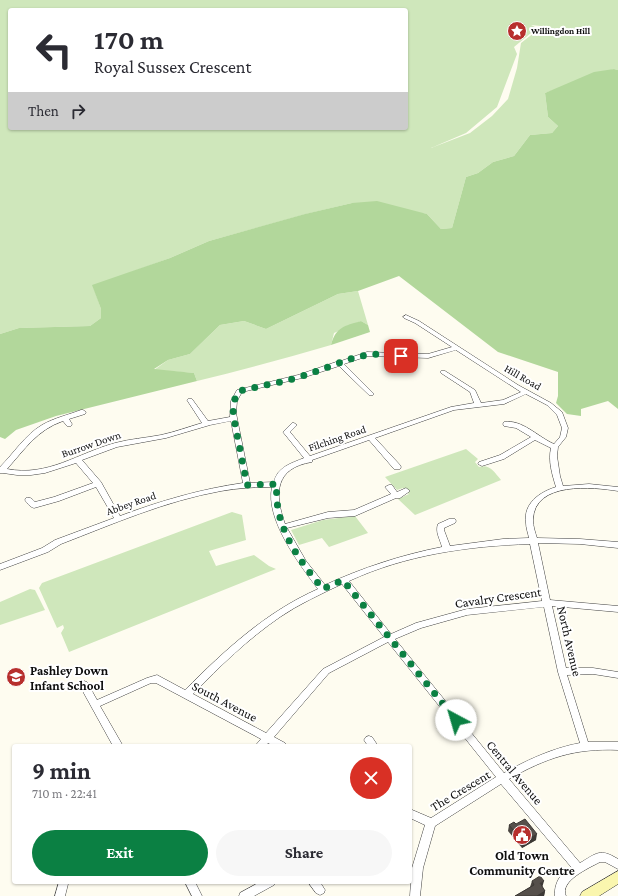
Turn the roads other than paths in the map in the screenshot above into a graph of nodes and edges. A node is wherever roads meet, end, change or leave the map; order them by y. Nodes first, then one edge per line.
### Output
1 (406, 317) dead end
2 (456, 348) junction
3 (339, 362) junction
4 (443, 372) dead end
5 (526, 392) junction
6 (371, 394) dead end
7 (190, 400) dead end
8 (478, 404) junction
9 (82, 412) dead end
10 (234, 419) junction
11 (206, 424) junction
12 (506, 424) dead end
13 (294, 425) dead end
14 (535, 437) junction
15 (371, 438) junction
16 (555, 447) junction
17 (77, 460) junction
18 (309, 460) junction
19 (482, 464) dead end
20 (397, 467) dead end
21 (1, 470) edge
22 (98, 484) junction
23 (277, 484) junction
24 (247, 485) junction
25 (389, 487) dead end
26 (560, 488) junction
27 (618, 489) edge
28 (406, 491) dead end
29 (397, 496) junction
30 (31, 505) dead end
31 (118, 519) junction
32 (452, 520) dead end
33 (282, 527) junction
34 (533, 540) junction
35 (618, 545) edge
36 (447, 549) junction
37 (0, 567) edge
38 (343, 580) junction
39 (323, 589) junction
40 (548, 603) junction
41 (618, 609) edge
42 (389, 638) junction
43 (562, 672) junction
44 (618, 675) edge
45 (84, 684) dead end
46 (186, 695) junction
47 (96, 704) junction
48 (266, 738) junction
49 (117, 744) edge
50 (262, 744) edge
51 (278, 744) edge
52 (585, 746) junction
53 (618, 746) edge
54 (503, 779) junction
55 (412, 814) edge
56 (431, 823) junction
57 (618, 864) edge
58 (579, 869) junction
59 (618, 877) edge
60 (63, 884) dead end
61 (191, 884) edge
62 (266, 884) edge
63 (60, 896) edge
64 (197, 896) edge
65 (244, 896) edge
66 (416, 896) edge
67 (561, 896) edge
68 (587, 896) edge

1 - 2 street, Hill Road
2 - 3 street
2 - 5 street, Hill Road
3 - 6 street
3 - 10 street
4 - 8 street
5 - 8 street, Filching Road
5 - 16 street, Hill Road
7 - 11 street
8 - 15 street, Filching Road
9 - 21 street
10 - 11 street, Burrow Down
10 - 24 street
11 - 17 street, Burrow Down
12 - 14 street
13 - 18 street
14 - 16 street
14 - 19 street
15 - 18 street, Filching Road
15 - 20 street
16 - 26 street, Hill Road
17 - 21 street, Burrow Down
17 - 22 street
18 - 23 street, Filching Road
22 - 30 street
22 - 31 street
23 - 24 street, Abbey Road
23 - 33 street, Filching Road
24 - 31 street, Abbey Road
25 - 29 street
26 - 27 street, North Avenue
26 - 34 street, North Avenue
28 - 29 street
29 - 33 street
31 - 37 street, Abbey Road
32 - 36 street
33 - 39 street, Filching Road
34 - 35 street
34 - 36 street
34 - 40 street, North Avenue
36 - 38 street
38 - 39 street
38 - 42 street, Central Avenue
39 - 46 street
40 - 41 street, Cavalry Crescent
40 - 42 street, Cavalry Crescent
40 - 43 street, North Avenue
42 - 48 street, Cavalry Crescent
42 - 54 street, Central Avenue
43 - 44 street
43 - 52 street, North Avenue
45 - 47 street
46 - 47 street, South Avenue
46 - 48 street, South Avenue
47 - 49 street
48 - 50 street, Cavalry Crescent
48 - 51 street, South Avenue
52 - 53 street, The Crescent
52 - 54 street, The Crescent
54 - 56 street, The Crescent
54 - 58 street, Central Avenue
55 - 56 street
56 - 66 street, The Crescent
57 - 58 street
58 - 67 street
59 - 68 street
60 - 63 street
61 - 64 street
62 - 65 street

